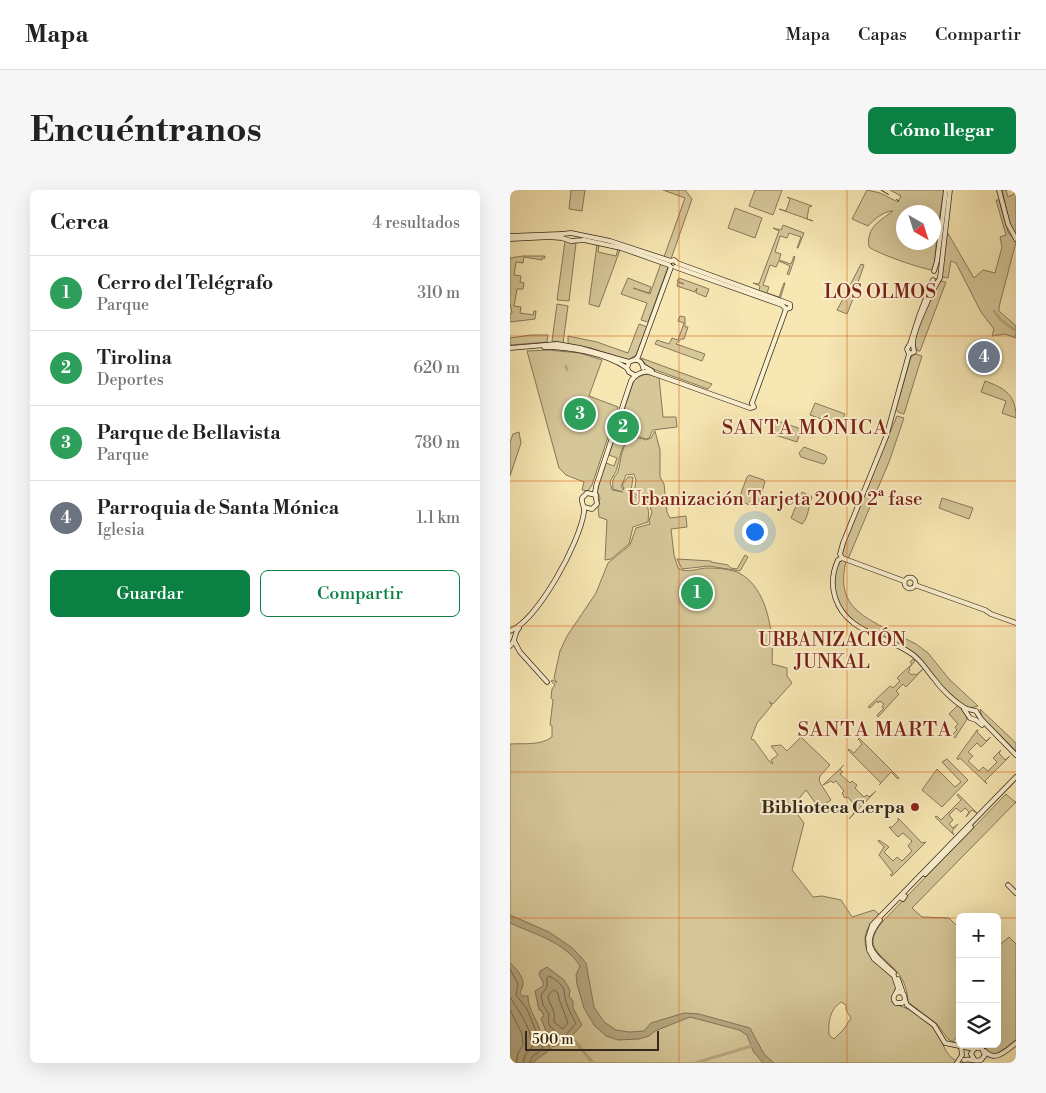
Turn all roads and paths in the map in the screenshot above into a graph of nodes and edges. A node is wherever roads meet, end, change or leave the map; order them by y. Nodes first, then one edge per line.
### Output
1 (946, 190) edge
2 (950, 190) edge
3 (999, 190) edge
4 (562, 236) junction
5 (510, 238) edge
6 (580, 238) junction
7 (1016, 239) edge
8 (672, 265) junction
9 (934, 271) junction
10 (940, 273) junction
11 (935, 281) junction
12 (562, 347) junction
13 (911, 347) junction
14 (510, 349) edge
15 (909, 354) junction
16 (638, 360) junction
17 (629, 362) junction
18 (643, 366) junction
19 (628, 368) junction
20 (642, 372) junction
21 (630, 373) junction
22 (636, 376) junction
23 (675, 380) junction
24 (590, 492) junction
25 (596, 495) junction
26 (584, 507) junction
27 (590, 509) junction
28 (840, 557) junction
29 (904, 580) junction
30 (915, 584) junction
31 (1016, 623) edge
32 (510, 631) edge
33 (514, 639) junction
34 (510, 646) edge
35 (958, 702) junction
36 (971, 710) junction
37 (968, 715) junction
38 (976, 717) junction
39 (1016, 756) edge
40 (1016, 779) edge
41 (1008, 885) dead end
42 (1016, 893) edge
43 (902, 896) junction
44 (896, 992) junction
45 (903, 993) junction
46 (904, 1000) junction
47 (898, 1003) junction
48 (915, 1010) junction
49 (1016, 1044) edge
50 (956, 1046) edge
51 (963, 1048) edge
52 (964, 1048) edge
53 (976, 1048) edge
54 (983, 1050) joint
55 (971, 1053) junction
56 (991, 1058) junction
57 (974, 1059) junction
58 (964, 1060) junction
59 (981, 1060) junction
60 (958, 1063) edge

1 - 9 street
2 - 10 street
3 - 7 street
4 - 5 street
4 - 6 street
4 - 6 street
6 - 8 street
8 - 16 street
8 - 23 street
9 - 10 street
9 - 11 street
10 - 11 street
11 - 13 street
12 - 14 street
12 - 17 street
12 - 19 street
13 - 15 street
13 - 15 street
15 - 28 street
16 - 17 street
16 - 18 street
17 - 19 street
18 - 20 street
18 - 23 street
19 - 21 street
20 - 22 street
20 - 23 street
21 - 22 street
21 - 24 street
22 - 25 street
24 - 25 street
24 - 26 street
25 - 27 street
26 - 27 street
26 - 32 street
27 - 33 street
28 - 29 street
28 - 35 street
29 - 30 street
29 - 30 street
30 - 31 street
32 - 33 street
33 - 34 street
33 - 34 street
35 - 36 street
35 - 37 street
36 - 37 street
36 - 38 street
37 - 38 street
38 - 39 street
40 - 43 street
41 - 42 street
43 - 44 street
43 - 45 street
44 - 45 street
44 - 47 street
45 - 46 street
46 - 47 street
46 - 48 street
47 - 48 street
48 - 50 street
49 - 56 street
51 - 60 street
52 - 55 street
53 - 55 street
54 - 56 street
54 - 59 street
55 - 57 street
55 - 58 street
56 - 59 street
57 - 58 street
57 - 59 street
58 - 60 street

